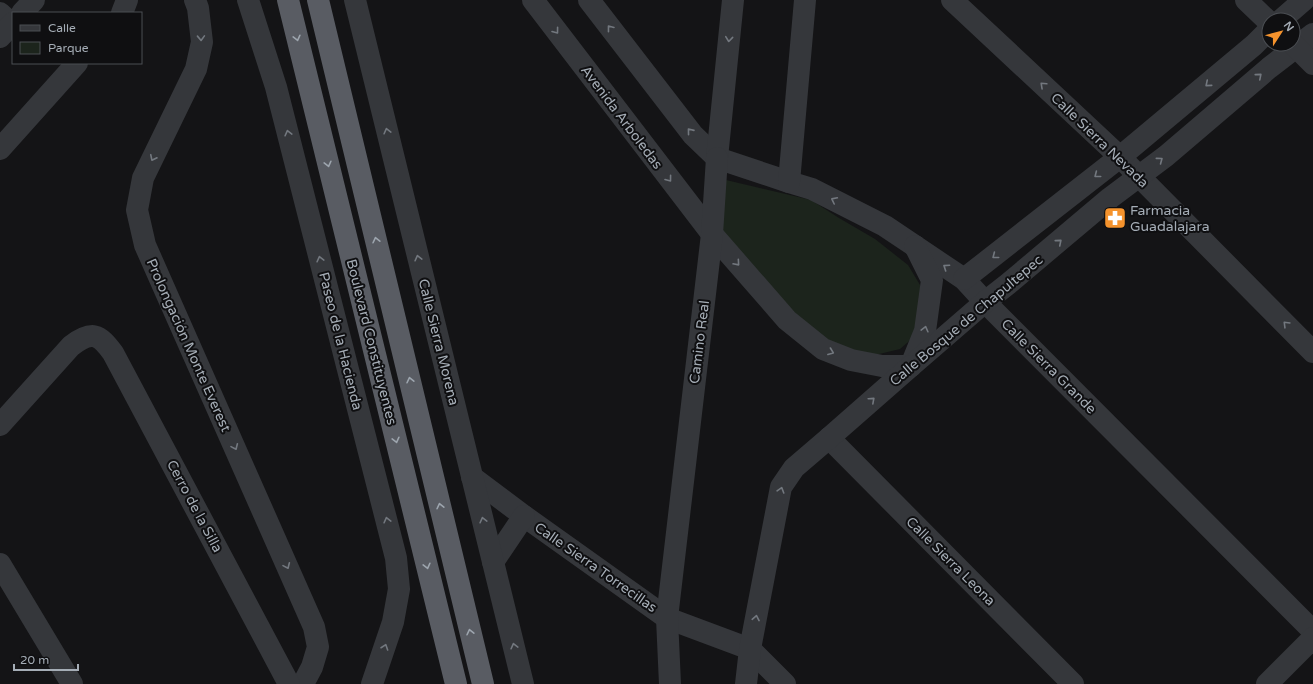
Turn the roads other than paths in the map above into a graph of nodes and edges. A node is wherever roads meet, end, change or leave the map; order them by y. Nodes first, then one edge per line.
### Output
1 (34, 0) edge
2 (127, 0) edge
3 (195, 0) edge
4 (248, 0) edge
5 (288, 0) edge
6 (318, 0) edge
7 (355, 0) edge
8 (533, 0) edge
9 (589, 0) edge
10 (733, 0) edge
11 (805, 0) edge
12 (952, 0) edge
13 (1246, 0) edge
14 (1304, 0) edge
15 (21, 12) edge
16 (122, 12) edge
17 (1290, 12) edge
18 (1261, 14) edge
19 (1313, 34) edge
20 (1261, 38) edge
21 (1301, 42) edge
22 (1288, 52) edge
23 (1301, 52) edge
24 (76, 64) edge
25 (1313, 64) edge
26 (0, 149) edge
27 (1120, 157) junction
28 (717, 158) junction
29 (1139, 176) junction
30 (789, 182) junction
31 (712, 234) junction
32 (914, 245) junction
33 (964, 279) junction
34 (985, 302) junction
35 (1313, 352) edge
36 (911, 366) junction
37 (0, 425) edge
38 (829, 438) junction
39 (472, 477) junction
40 (524, 516) junction
41 (493, 562) junction
42 (0, 564) edge
43 (667, 618) junction
44 (1313, 631) edge
45 (1313, 638) edge
46 (750, 649) junction
47 (72, 684) edge
48 (289, 684) edge
49 (303, 684) edge
50 (372, 684) edge
51 (456, 684) edge
52 (483, 684) edge
53 (523, 684) edge
54 (670, 684) edge
55 (746, 684) edge
56 (785, 684) edge
57 (1073, 684) edge
58 (1267, 684) edge

1 - 15 street
2 - 16 street
3 -> 49 street, Prolongación Monte Everest
50 -> 4 street, Paseo de la Hacienda
5 -> 51 highway, Boulevard Constituyentes
52 -> 6 highway, Boulevard Constituyentes
39 -> 7 street, Calle Sierra Morena
8 -> 31 street, Avenida Arboledas
28 -> 9 street
10 -> 28 street, Camino Real
11 - 30 street
27 -> 12 street, Calle Sierra Nevada
13 - 18 street
14 - 17 street
19 - 21 street, Calle Bosque de Chapultepec
20 -> 27 street
29 -> 22 street, Calle Bosque de Chapultepec
23 - 25 street
24 - 26 street
27 - 29 street, Calle Sierra Nevada
27 -> 33 street
28 - 30 street, Calle Sierra Grande
28 - 31 street, Camino Real
34 -> 29 street, Calle Bosque de Chapultepec
35 -> 29 street, Calle Sierra Nevada
32 -> 30 street, Calle Sierra Grande
31 -> 36 street
31 - 43 street, Camino Real
33 -> 32 street, Calle Sierra Grande
36 -> 32 street
33 - 34 street, Calle Sierra Grande
34 - 36 street, Calle Bosque de Chapultepec
34 - 44 street, Calle Sierra Grande
38 -> 36 street, Calle Bosque de Chapultepec
37 - 48 street, Cerro de la Silla
46 -> 38 street, Calle Bosque de Chapultepec
38 - 57 street, Calle Sierra Leona
39 - 40 street, Calle Sierra Torrecillas
41 -> 39 street, Calle Sierra Morena
40 - 41 street, Calle Sierra Torrecillas
40 - 43 street, Calle Sierra Torrecillas
53 -> 41 street, Calle Sierra Morena
42 - 47 street
43 - 46 street, Calle Sierra Torrecillas
43 - 54 street, Camino Real
45 - 58 street
46 - 55 street, Calle Bosque de Chapultepec
46 - 56 street

